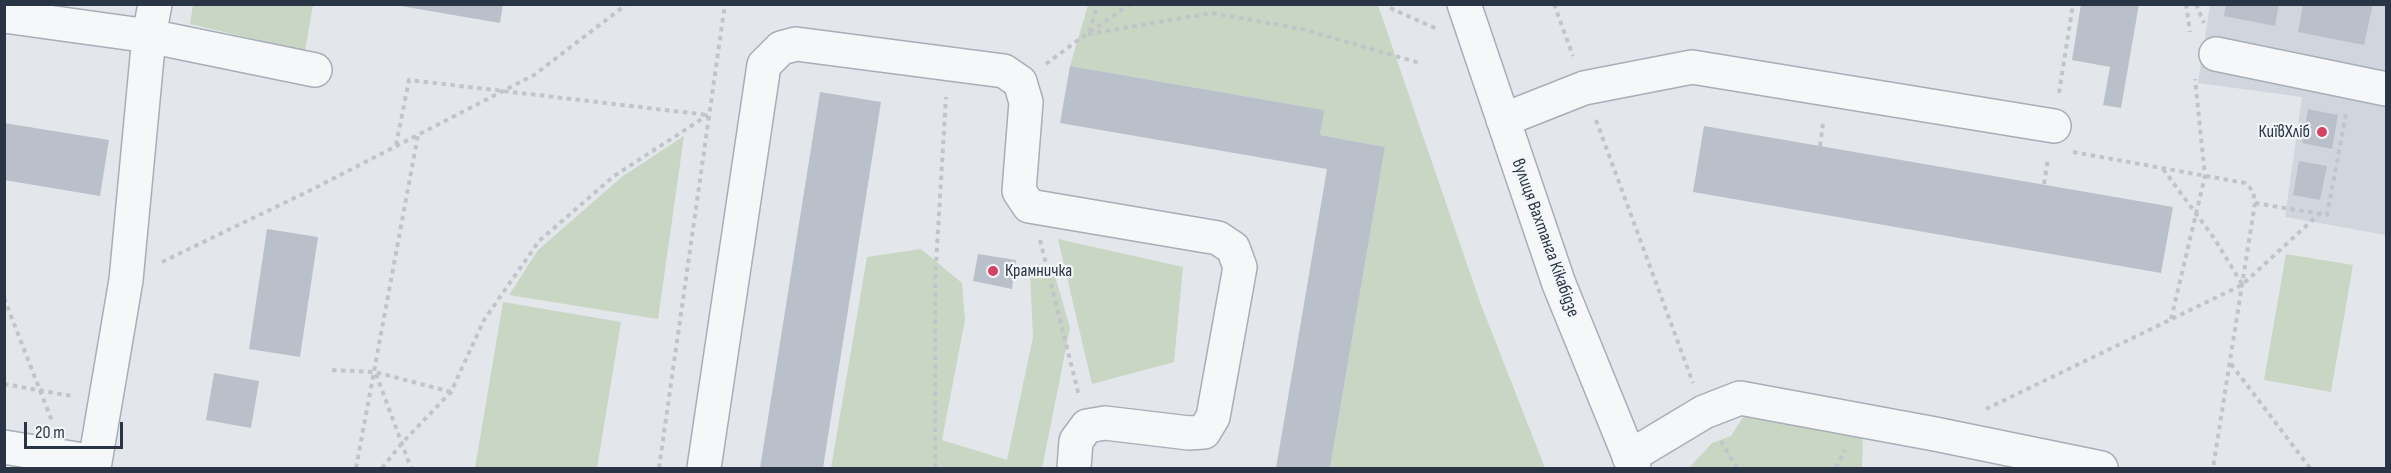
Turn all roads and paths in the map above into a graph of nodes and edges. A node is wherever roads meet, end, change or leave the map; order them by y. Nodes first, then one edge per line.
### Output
1 (154, 4) edge
2 (627, 4) edge
3 (725, 4) edge
4 (1098, 4) edge
5 (1130, 4) edge
6 (1464, 4) edge
7 (1554, 4) edge
8 (2073, 4) edge
9 (2186, 4) edge
10 (4, 16) edge
11 (1089, 33) junction
12 (149, 36) junction
13 (2200, 55) junction
14 (1419, 63) dead end
15 (948, 64) junction
16 (315, 70) dead end
17 (1020, 82) junction
18 (2352, 82) junction
19 (1584, 88) junction
20 (2386, 89) edge
21 (708, 115) junction
22 (1823, 118) dead end
23 (1503, 120) junction
24 (418, 135) junction
25 (2058, 138) junction
26 (396, 146) junction
27 (1820, 146) dead end
28 (2163, 168) junction
29 (2205, 176) junction
30 (2255, 203) junction
31 (2319, 214) junction
32 (2197, 215) junction
33 (1038, 235) dead end
34 (126, 280) junction
35 (2242, 285) junction
36 (4, 298) edge
37 (2171, 319) junction
38 (2230, 363) junction
39 (332, 370) dead end
40 (375, 372) junction
41 (4, 384) edge
42 (39, 390) junction
43 (451, 392) junction
44 (106, 401) junction
45 (1080, 403) dead end
46 (1704, 412) junction
47 (1935, 434) junction
48 (402, 443) junction
49 (4, 447) edge
50 (86, 463) edge
51 (1631, 463) edge
52 (356, 468) edge
53 (382, 468) edge
54 (411, 468) edge
55 (659, 468) edge
56 (704, 468) edge
57 (935, 468) edge
58 (1074, 468) edge
59 (1737, 468) edge
60 (2101, 468) edge
61 (2213, 468) edge
62 (2310, 468) edge

1 - 12 street
2 - 24 path
3 - 21 path
4 - 11 path
5 - 11 path
6 - 23 street, вулиця Вахтанга Кікабідзе
7 - 19 path
8 - 25 path
9 - 13 path
10 - 12 street
11 - 14 path
11 - 17 path
12 - 16 street
12 - 34 street
13 - 18 street
13 - 29 path
15 - 17 street
15 - 56 street
15 - 57 path
17 - 58 street
18 - 20 street
18 - 31 path
19 - 23 street
19 - 25 street
19 - 46 path
21 - 26 path
21 - 43 path
21 - 55 path
22 - 27 path
23 - 51 street, вулиця Вахтанга Кікабідзе
24 - 26 path
24 - 40 path
25 - 28 path
26 - 34 path
28 - 29 path
28 - 32 path
29 - 30 path
29 - 32 path
30 - 31 path
30 - 35 path
31 - 35 path
32 - 35 path
32 - 37 path
33 - 45 path
34 - 44 street
35 - 37 path
35 - 38 path
36 - 42 path
37 - 47 path
38 - 61 path
38 - 62 path
39 - 40 path
40 - 43 path
40 - 48 path
40 - 52 path
41 - 42 path
42 - 44 path
42 - 50 path
43 - 48 path
44 - 50 street
46 - 47 street
46 - 51 street
46 - 59 path
47 - 60 street
48 - 53 path
48 - 54 path
49 - 50 street

